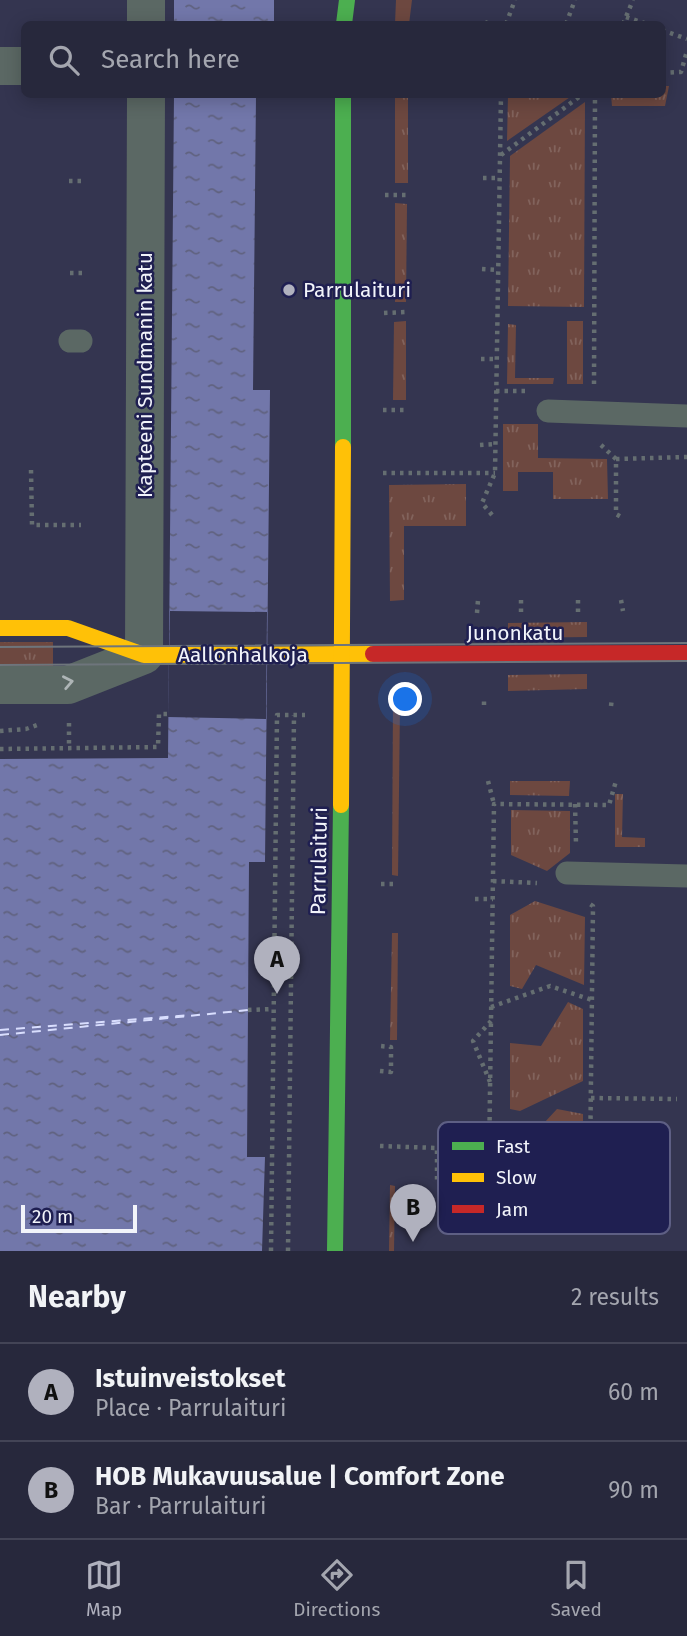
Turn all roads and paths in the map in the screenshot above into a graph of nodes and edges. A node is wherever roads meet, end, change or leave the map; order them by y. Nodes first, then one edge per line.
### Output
1 (146, 0) edge
2 (346, 0) edge
3 (516, 0) edge
4 (575, 0) edge
5 (633, 0) edge
6 (626, 17) junction
7 (146, 21) edge
8 (344, 21) edge
9 (507, 21) edge
10 (567, 21) edge
11 (624, 21) edge
12 (638, 21) edge
13 (666, 31) edge
14 (687, 38) edge
15 (687, 51) edge
16 (0, 66) edge
17 (21, 66) edge
18 (666, 73) edge
19 (146, 98) edge
20 (343, 98) edge
21 (501, 98) edge
22 (578, 98) edge
23 (594, 98) edge
24 (500, 155) junction
25 (483, 178) dead end
26 (500, 178) junction
27 (69, 181) dead end
28 (81, 181) dead end
29 (385, 195) dead end
30 (407, 195) dead end
31 (482, 269) dead end
32 (498, 270) junction
33 (70, 273) dead end
34 (82, 273) dead end
35 (407, 312) dead end
36 (384, 313) dead end
37 (481, 359) dead end
38 (496, 359) junction
39 (496, 391) junction
40 (594, 392) dead end
41 (383, 410) dead end
42 (406, 410) dead end
43 (548, 411) joint
44 (687, 416) edge
45 (600, 443) dead end
46 (495, 444) junction
47 (480, 445) dead end
48 (687, 457) edge
49 (616, 459) junction
50 (31, 470) dead end
51 (383, 473) dead end
52 (495, 473) junction
53 (492, 514) dead end
54 (623, 518) dead end
55 (81, 525) dead end
56 (478, 600) dead end
57 (521, 600) dead end
58 (578, 600) dead end
59 (621, 600) dead end
60 (623, 611) dead end
61 (578, 612) dead end
62 (477, 613) dead end
63 (521, 613) dead end
64 (0, 628) edge
65 (687, 653) edge
66 (157, 655) junction
67 (344, 655) junction
68 (0, 685) edge
69 (484, 698) dead end
70 (612, 698) dead end
71 (484, 705) dead end
72 (611, 706) dead end
73 (168, 714) dead end
74 (294, 715) junction
75 (306, 715) dead end
76 (69, 722) dead end
77 (69, 748) junction
78 (0, 749) edge
79 (488, 781) dead end
80 (616, 781) dead end
81 (494, 803) junction
82 (567, 873) dead end
83 (687, 876) edge
84 (381, 884) dead end
85 (398, 884) dead end
86 (583, 898) dead end
87 (475, 899) dead end
88 (493, 899) junction
89 (592, 1000) junction
90 (491, 1007) junction
91 (272, 1009) junction
92 (248, 1010) dead end
93 (491, 1020) junction
94 (380, 1046) dead end
95 (380, 1071) dead end
96 (490, 1084) junction
97 (591, 1098) junction
98 (677, 1099) dead end
99 (490, 1122) edge
100 (591, 1122) edge
101 (380, 1146) dead end
102 (438, 1184) edge
103 (271, 1251) edge
104 (288, 1251) edge
105 (335, 1251) edge

1 - 7 street
2 - 8 street
3 - 9 path
4 - 10 path
5 - 6 path
6 - 11 path
6 - 12 path
13 - 14 path
15 - 18 path
16 - 17 street
19 - 66 street, Kapteeni Sundmanin katu
20 - 67 street, Parrulaituri
21 - 24 path
22 - 24 path
23 - 40 path
24 - 26 path
25 - 26 path
26 - 32 path
27 - 28 path
29 - 30 path
31 - 32 path
32 - 38 path
33 - 34 path
35 - 36 path
37 - 38 path
38 - 39 path
39 - 43 path
39 - 46 path
41 - 42 path
43 - 44 lane
45 - 49 path
46 - 47 path
46 - 52 path
48 - 49 path
49 - 54 path
50 - 55 path
51 - 52 path
52 - 53 path
56 - 62 path
57 - 63 path
58 - 61 path
59 - 60 path
64 - 66 street, Aallonhalkoja
65 - 67 street, Junonkatu
66 - 67 street, Aallonhalkoja
68 -> 66 street, Aallonhalkoja
67 - 105 street, Parrulaituri
69 - 71 path
70 - 72 path
73 - 77 path
74 - 75 path
74 - 91 path
74 - 104 path
76 - 77 path
77 - 78 path
79 - 81 path
80 - 81 path
81 - 88 path
82 - 83 lane
84 - 85 path
86 - 89 path
87 - 88 path
88 - 90 path
89 - 90 path
89 - 97 path
90 - 93 path
91 - 92 path
91 - 103 path
93 - 96 path
93 - 96 path
94 - 95 path
96 - 99 path
97 - 98 path
97 - 100 path
101 - 102 path

